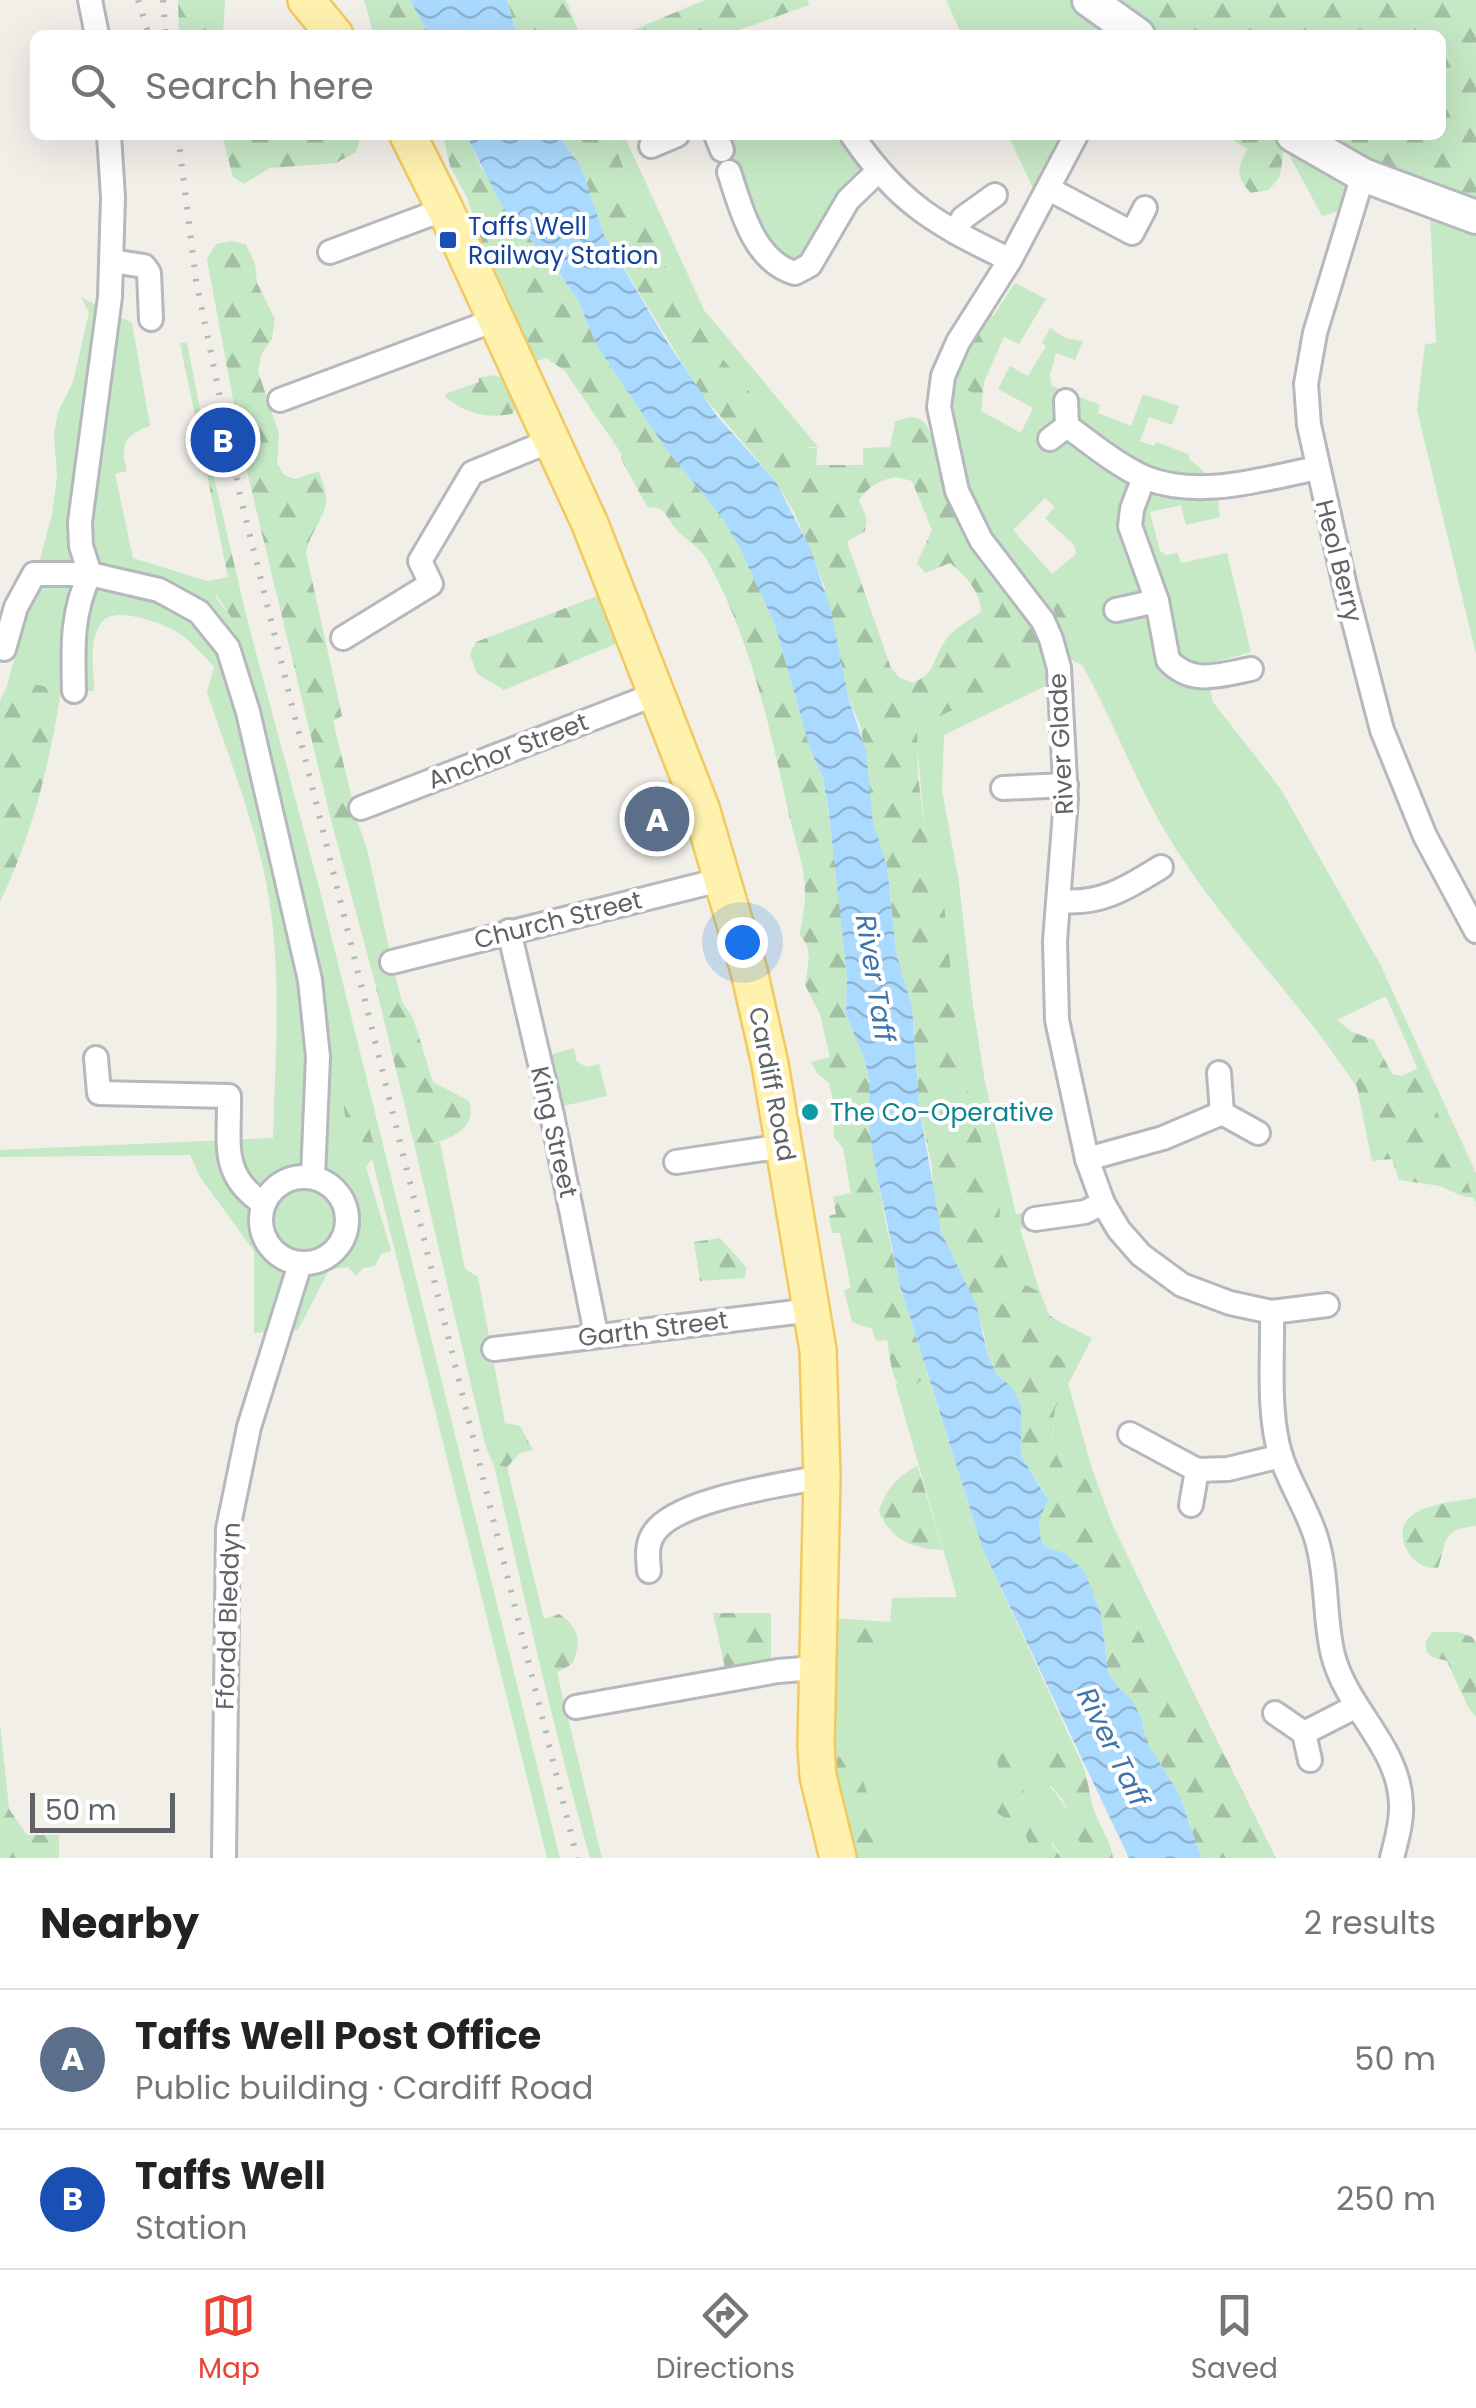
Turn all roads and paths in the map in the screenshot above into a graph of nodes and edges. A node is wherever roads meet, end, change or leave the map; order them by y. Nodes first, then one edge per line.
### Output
1 (90, 0) edge
2 (306, 0) edge
3 (1088, 0) edge
4 (96, 30) edge
5 (331, 30) edge
6 (1128, 30) edge
7 (110, 140) edge
8 (410, 140) edge
9 (665, 140) edge
10 (855, 140) edge
11 (1073, 140) edge
12 (1302, 140) edge
13 (651, 146) dead end
14 (722, 152) edge
15 (877, 172) junction
16 (1363, 175) junction
17 (1048, 189) junction
18 (995, 196) dead end
19 (1145, 208) dead end
20 (445, 209) junction
21 (1476, 218) edge
22 (955, 232) junction
23 (330, 252) dead end
24 (1010, 260) junction
25 (112, 261) junction
26 (151, 318) dead end
27 (495, 320) junction
28 (280, 400) dead end
29 (1066, 401) dead end
30 (550, 441) junction
31 (1317, 468) junction
32 (1144, 477) junction
33 (90, 574) junction
34 (1157, 601) junction
35 (1116, 610) dead end
36 (343, 638) dead end
37 (4, 649) dead end
38 (1251, 669) dead end
39 (74, 692) dead end
40 (656, 694) junction
41 (1066, 785) junction
42 (1004, 788) dead end
43 (360, 808) dead end
44 (1161, 867) dead end
45 (724, 879) junction
46 (1059, 901) junction
47 (508, 931) junction
48 (1476, 931) edge
49 (392, 962) dead end
50 (96, 1058) dead end
51 (1218, 1073) dead end
52 (1222, 1113) junction
53 (1258, 1133) dead end
54 (784, 1146) junction
55 (1087, 1158) junction
56 (676, 1162) dead end
57 (313, 1177) junction
58 (1103, 1203) junction
59 (264, 1204) junction
60 (1035, 1219) dead end
61 (300, 1264) junction
62 (1327, 1306) dead end
63 (812, 1310) junction
64 (1272, 1312) junction
65 (596, 1334) junction
66 (494, 1349) dead end
67 (1130, 1434) dead end
68 (1281, 1456) junction
69 (1197, 1470) junction
70 (822, 1477) junction
71 (1191, 1504) dead end
72 (649, 1570) dead end
73 (815, 1668) junction
74 (1355, 1706) junction
75 (576, 1707) dead end
76 (1274, 1714) dead end
77 (1304, 1734) junction
78 (1310, 1760) dead end
79 (829, 1856) edge
80 (224, 1858) edge
81 (1392, 1858) edge

1 - 4 street
2 - 5 main road
3 - 6 street
7 - 25 street
8 - 20 main road, Cardiff Road
9 - 13 street
10 - 15 street
11 - 17 street, River Glade
12 - 16 street
14 - 15 street
15 - 22 street
16 - 21 street
16 - 31 street, Heol Berry
17 - 19 street
17 - 24 street, River Glade
18 - 22 street
20 - 23 street
20 - 27 main road, Cardiff Road
22 - 24 street
24 - 41 street, River Glade
25 - 26 street
25 - 33 street
27 - 28 street
27 - 30 main road, Cardiff Road
29 - 32 street
30 - 36 street
30 - 40 main road, Cardiff Road
31 - 32 street
31 - 48 street, Heol Berry
32 - 34 street
33 - 37 street
33 - 39 street
33 - 57 street
34 - 35 street
34 - 38 street
40 - 43 street, Anchor Street
40 - 45 main road, Cardiff Road
41 - 42 street
41 - 46 street, River Glade
44 - 46 street
45 - 47 street, Church Street
45 - 54 main road, Cardiff Road
46 - 55 street, River Glade
47 - 49 street, Church Street
47 - 65 street, King Street
50 - 59 street
51 - 52 street
52 - 53 street
52 - 55 street
54 - 56 street
54 - 63 main road, Cardiff Road
55 - 58 street, River Glade
57 - 59 street
57 - 61 street
58 - 60 street
58 - 64 street, River Glade
59 - 61 street
61 - 80 street, Ffordd Bleddyn
62 - 64 street, River Glade
63 - 65 street, Garth Street
63 - 70 main road, Cardiff Road
64 - 68 street
65 - 66 street, Garth Street
67 - 69 street
68 - 69 street
68 - 74 street
69 - 71 street
70 - 72 street
70 - 73 main road, Cardiff Road
73 - 75 street
73 - 79 main road, Cardiff Road
74 - 77 street
74 - 81 street
76 - 77 street
77 - 78 street

